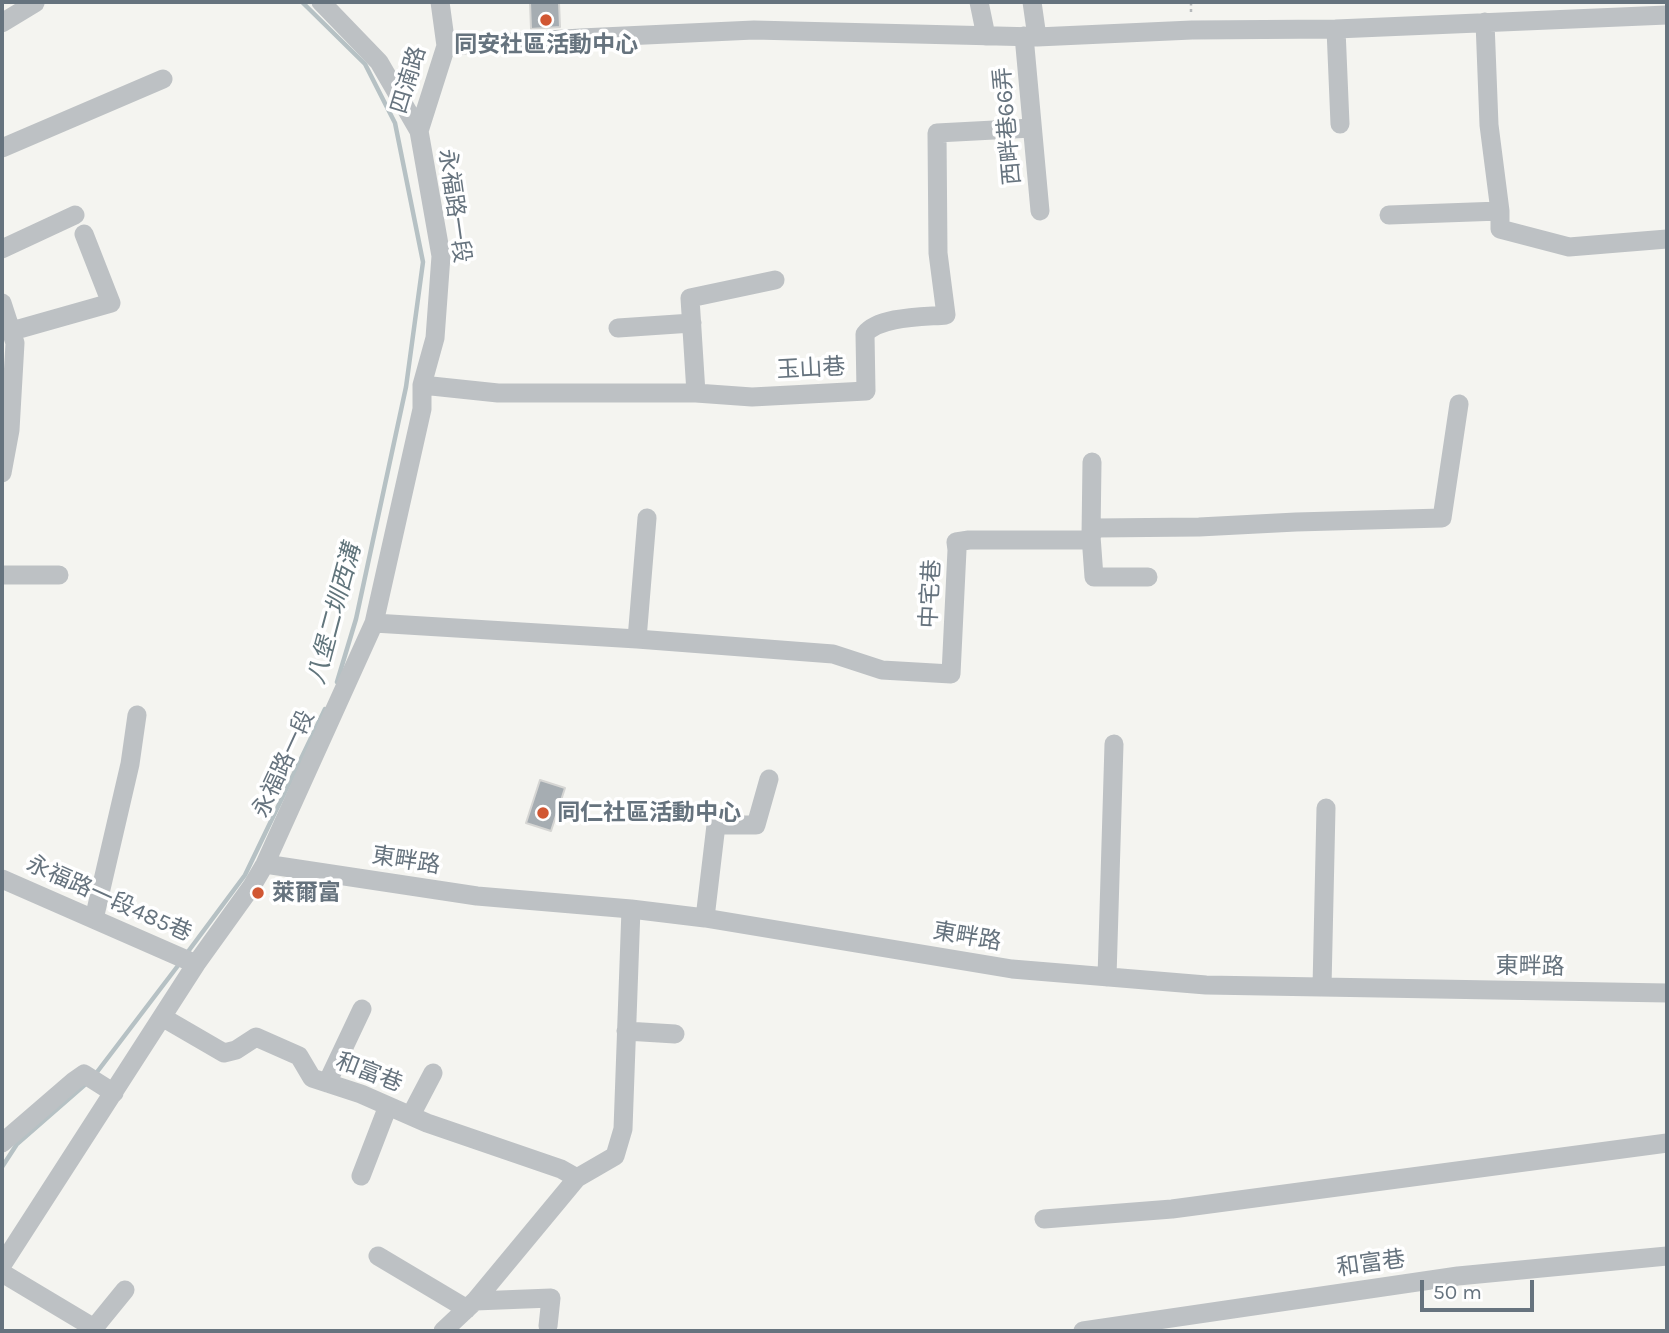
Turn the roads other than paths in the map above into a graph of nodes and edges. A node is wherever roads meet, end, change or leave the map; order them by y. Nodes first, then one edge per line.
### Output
1 (321, 2) edge
2 (440, 2) edge
3 (979, 2) edge
4 (1032, 2) edge
5 (34, 3) edge
6 (1667, 15) edge
7 (1485, 22) junction
8 (2, 23) edge
9 (1336, 29) junction
10 (986, 36) junction
11 (1031, 37) junction
12 (446, 46) junction
13 (163, 79) dead end
14 (1340, 124) dead end
15 (1032, 128) junction
16 (419, 131) junction
17 (2, 148) edge
18 (1040, 211) dead end
19 (1500, 211) junction
20 (75, 215) dead end
21 (1389, 215) dead end
22 (84, 234) dead end
23 (1667, 239) edge
24 (2, 249) edge
25 (775, 280) dead end
26 (2, 303) edge
27 (692, 323) junction
28 (618, 328) dead end
29 (12, 331) junction
30 (422, 385) junction
31 (696, 393) junction
32 (1459, 404) dead end
33 (1091, 462) dead end
34 (2, 473) edge
35 (647, 518) dead end
36 (1091, 536) junction
37 (2, 575) edge
38 (59, 575) dead end
39 (1148, 577) dead end
40 (374, 623) junction
41 (637, 639) junction
42 (136, 715) dead end
43 (1114, 744) dead end
44 (769, 779) dead end
45 (1326, 808) dead end
46 (265, 864) junction
47 (2, 879) edge
48 (631, 909) junction
49 (705, 918) junction
50 (94, 919) junction
51 (187, 960) junction
52 (1107, 977) junction
53 (1322, 987) junction
54 (1667, 993) edge
55 (362, 1009) dead end
56 (162, 1017) junction
57 (626, 1031) junction
58 (674, 1034) dead end
59 (433, 1073) dead end
60 (327, 1083) junction
61 (114, 1093) junction
62 (388, 1106) junction
63 (411, 1115) junction
64 (2, 1143) edge
65 (1667, 1143) edge
66 (361, 1176) dead end
67 (577, 1178) junction
68 (1044, 1219) dead end
69 (378, 1256) dead end
70 (1667, 1256) edge
71 (2, 1265) edge
72 (2, 1273) edge
73 (125, 1290) dead end
74 (471, 1305) junction
75 (548, 1326) dead end
76 (443, 1331) edge
77 (1083, 1331) edge

1 - 16 street, 永福路一段
2 - 12 street, 四湳路
3 - 10 street
4 - 11 street, 西畔巷66弄
5 - 8 street
6 - 7 street
7 - 9 street
7 - 19 street
9 - 11 street
9 - 14 street
10 - 11 street
10 - 12 street
11 - 15 street, 西畔巷66弄
12 - 16 street, 四湳路
13 - 17 street
15 - 18 street, 西畔巷66弄
15 - 31 street, 玉山巷
16 - 30 street, 永福路一段
19 - 21 street
19 - 23 street
20 - 24 street
22 - 29 street
25 - 27 street
26 - 29 street
27 - 28 street
27 - 31 street
29 - 34 street
30 - 31 street, 玉山巷
30 - 40 street, 永福路一段
32 - 36 street, 中宅巷
33 - 36 street
35 - 41 street
36 - 39 street
36 - 41 street, 中宅巷
37 - 38 street
40 - 41 street, 中宅巷
40 - 46 street, 永福路一段
42 - 50 street
43 - 52 street
44 - 49 street
45 - 53 street
46 - 48 street, 東畔路
46 - 51 street, 永福路一段
47 - 50 street, 永福路一段485巷
48 - 49 street, 東畔路
48 - 57 street
49 - 52 street, 東畔路
50 - 51 street, 永福路一段485巷
51 - 56 street, 永福路一段
52 - 53 street, 東畔路
53 - 54 street, 東畔路
55 - 60 street
56 - 60 street, 和富巷
56 - 61 street, 永福路一段
57 - 58 street
57 - 67 street
59 - 63 street
60 - 62 street, 和富巷
61 - 64 street
61 - 71 street, 永福路一段
62 - 63 street, 和富巷
62 - 66 street
63 - 67 street, 和富巷
65 - 68 street
67 - 74 street
69 - 74 street
70 - 77 street, 和富巷
72 - 73 street
74 - 75 street
74 - 76 street

